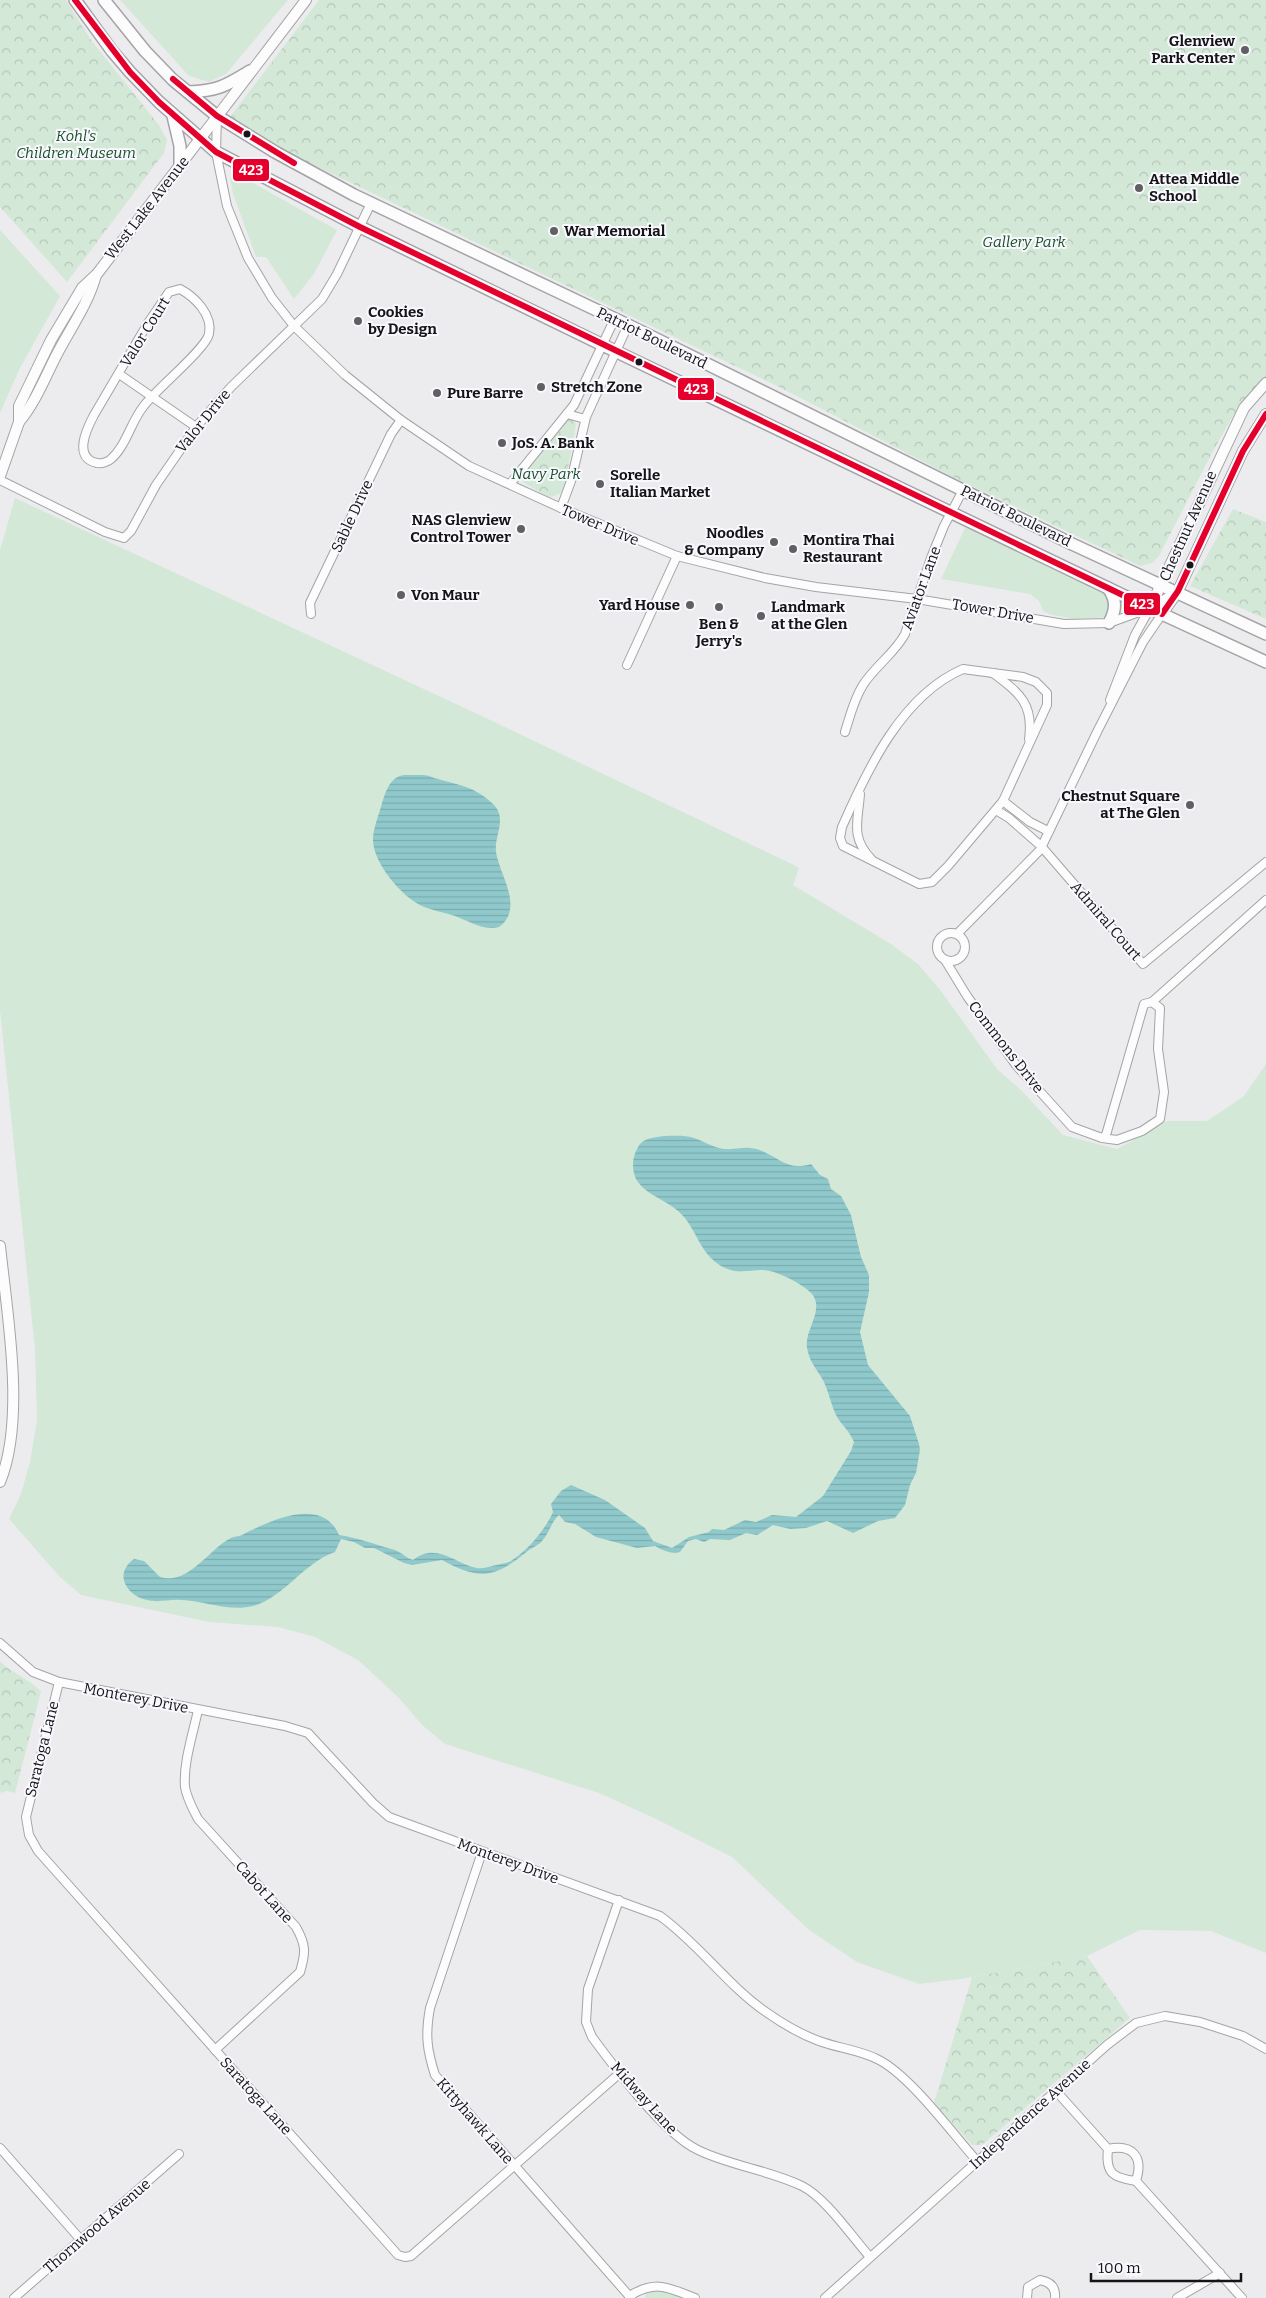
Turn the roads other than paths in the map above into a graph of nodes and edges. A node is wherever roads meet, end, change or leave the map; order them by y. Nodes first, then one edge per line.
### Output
1 (75, 0) edge
2 (104, 0) edge
3 (306, 0) edge
4 (250, 71) junction
5 (188, 92) junction
6 (172, 114) junction
7 (217, 116) junction
8 (200, 140) junction
9 (216, 152) junction
10 (180, 165) junction
11 (371, 203) junction
12 (360, 227) junction
13 (615, 318) junction
14 (628, 325) junction
15 (294, 326) junction
16 (603, 345) junction
17 (615, 351) junction
18 (119, 374) junction
19 (1266, 383) edge
20 (152, 396) junction
21 (567, 414) junction
22 (1266, 414) edge
23 (585, 419) junction
24 (401, 420) junction
25 (196, 427) junction
26 (0, 476) edge
27 (0, 480) edge
28 (510, 484) junction
29 (964, 490) junction
30 (560, 508) junction
31 (952, 512) junction
32 (677, 556) junction
33 (1162, 584) junction
34 (1108, 588) junction
35 (1178, 591) junction
36 (917, 599) junction
37 (1150, 608) junction
38 (311, 614) dead end
39 (1162, 614) junction
40 (1109, 623) junction
41 (1266, 634) edge
42 (1266, 662) edge
43 (627, 665) dead end
44 (992, 672) junction
45 (1098, 730) junction
46 (844, 732) dead end
47 (1028, 746) junction
48 (860, 790) junction
49 (1003, 801) junction
50 (996, 810) junction
51 (1048, 831) junction
52 (1041, 846) junction
53 (1266, 862) edge
54 (876, 864) junction
55 (1266, 900) edge
56 (957, 934) junction
57 (945, 960) junction
58 (1152, 1002) junction
59 (1102, 1138) junction
60 (0, 1246) edge
61 (0, 1482) edge
62 (0, 1643) edge
63 (59, 1682) junction
64 (198, 1710) junction
65 (482, 1852) junction
66 (619, 1900) junction
67 (1266, 2048) edge
68 (214, 2050) junction
69 (620, 2073) junction
70 (1056, 2091) junction
71 (0, 2148) edge
72 (1108, 2149) junction
73 (179, 2154) dead end
74 (977, 2161) junction
75 (514, 2166) junction
76 (1136, 2181) junction
77 (81, 2240) junction
78 (870, 2257) junction
79 (1220, 2273) junction
80 (630, 2297) edge
81 (14, 2298) edge
82 (695, 2298) edge
83 (824, 2298) edge
84 (1027, 2298) edge
85 (1055, 2298) edge
86 (1177, 2298) edge
87 (1242, 2298) edge

1 - 6 main road, Patriot Boulevard
2 - 5 main road, Patriot Boulevard
3 - 4 street, West Lake Avenue
4 - 5 main road
4 - 7 street, West Lake Avenue
5 - 7 main road, Patriot Boulevard
6 - 8 main road, Patriot Boulevard
6 - 10 main road
7 - 8 street, West Lake Avenue
7 - 9 street, Tower Drive
7 - 11 main road, Patriot Boulevard
8 - 9 main road, Patriot Boulevard
8 - 10 street, West Lake Avenue
9 - 12 main road, Patriot Boulevard
9 - 15 street, Tower Drive
10 - 26 street, West Lake Avenue
11 - 12 street, Valor Drive
11 - 13 main road, Patriot Boulevard
12 - 15 street, Valor Drive
12 - 16 main road, Patriot Boulevard
13 - 14 main road, Patriot Boulevard
13 - 16 street
14 - 17 street
14 - 29 main road, Patriot Boulevard
15 - 24 street, Tower Drive
15 - 25 street, Valor Drive
16 - 17 main road, Patriot Boulevard
16 - 21 street
17 - 23 street
17 - 31 main road, Patriot Boulevard
18 - 20 street, Valor Court
18 - 20 street, Valor Court
18 - 20 street, Valor Court
19 - 33 street, Chestnut Avenue
20 - 25 street, Valor Court
21 - 23 street
21 - 28 street
22 - 35 street, Chestnut Avenue
23 - 30 street
24 - 28 street, Tower Drive
24 - 38 street, Sable Drive
25 - 27 street, Valor Drive
28 - 30 street, Tower Drive
29 - 31 street, Aviator Lane
29 - 33 main road, Patriot Boulevard
30 - 32 street, Tower Drive
31 - 34 main road, Patriot Boulevard
31 - 36 street, Aviator Lane
32 - 36 street, Tower Drive
32 - 43 street
33 - 35 main road, Patriot Boulevard
33 - 37 street, Chestnut Avenue
34 - 37 main road, Patriot Boulevard
34 - 40 main road
35 - 37 street, Tower Drive
35 - 39 street, Chestnut Avenue
35 - 41 main road, Patriot Boulevard
36 - 40 street, Tower Drive
36 - 46 street, Aviator Lane
37 - 39 main road, Patriot Boulevard
37 - 40 street, Tower Drive
37 - 45 street, Chestnut Avenue
39 - 42 main road, Patriot Boulevard
39 - 45 street, Chestnut Avenue
44 - 47 street
44 - 47 street
44 - 48 street
45 - 51 street, Chestnut Avenue
47 - 49 street
48 - 54 street
48 - 54 street
49 - 50 street
49 - 51 street
50 - 52 street, Admiral Court
50 - 54 street
51 - 52 street, Chestnut Avenue
52 - 53 street, Admiral Court
52 - 56 street, Chestnut Avenue
55 - 58 street
56 - 57 street
56 - 57 street, Chestnut Avenue
57 - 59 street, Commons Drive
58 - 59 street
58 - 59 street, Commons Drive
60 - 61 street
62 - 63 street, Monterey Drive
63 - 64 street, Monterey Drive
63 - 68 street, Saratoga Lane
64 - 65 street, Monterey Drive
64 - 68 street, Cabot Lane
65 - 66 street, Monterey Drive
65 - 75 street, Kittyhawk Lane
66 - 69 street, Midway Lane
66 - 74 street, Monterey Drive
67 - 70 street, Independence Avenue
68 - 75 street, Saratoga Lane
69 - 75 street, Saratoga Lane
69 - 78 street, Midway Lane
70 - 72 street
70 - 74 street, Independence Avenue
71 - 77 street
72 - 76 street
72 - 76 street
73 - 77 street, Thornwood Avenue
74 - 78 street, Independence Avenue
75 - 80 street, Kittyhawk Lane
76 - 79 street
77 - 81 street, Thornwood Avenue
78 - 83 street, Independence Avenue
79 - 86 street
79 - 87 street
80 - 82 street, Kittyhawk Lane
84 - 85 street

